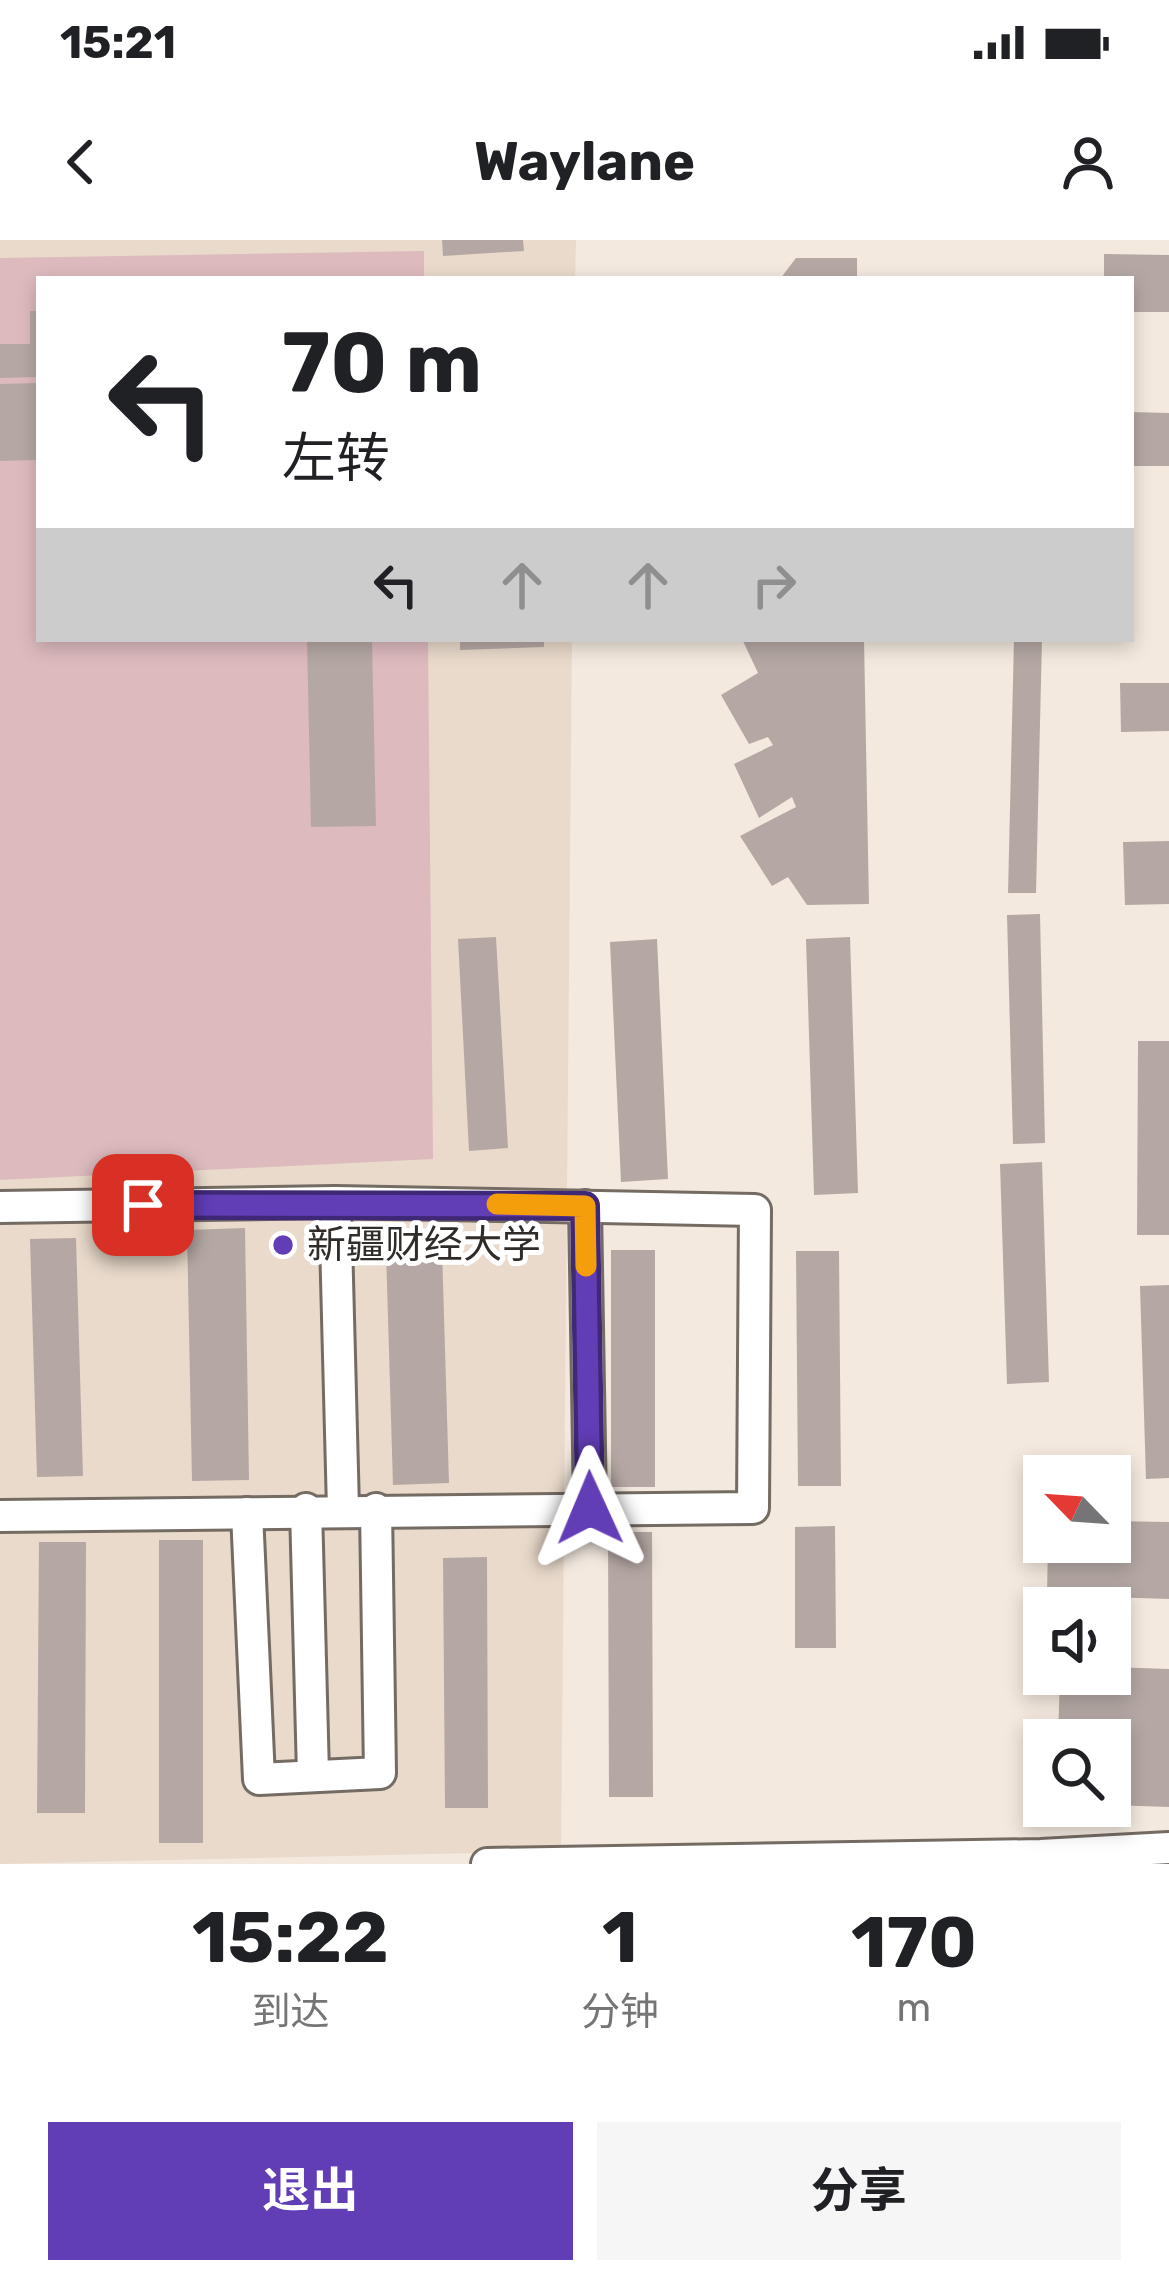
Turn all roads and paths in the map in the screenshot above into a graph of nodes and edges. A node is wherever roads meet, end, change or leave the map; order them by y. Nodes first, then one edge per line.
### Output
1 (335, 1202) junction
2 (585, 1206) junction
3 (0, 1207) edge
4 (590, 1508) junction
5 (306, 1509) junction
6 (343, 1509) junction
7 (376, 1509) junction
8 (247, 1513) junction
9 (0, 1516) edge
10 (313, 1774) junction
11 (1169, 1848) edge
12 (487, 1864) edge

1 - 2 lane
1 - 3 lane
1 - 6 lane
2 - 4 lane
2 - 4 lane
4 - 7 lane
5 - 6 lane
5 - 8 lane
5 - 10 lane
6 - 7 lane
7 - 10 lane
8 - 9 lane
8 - 10 lane
11 - 12 lane

